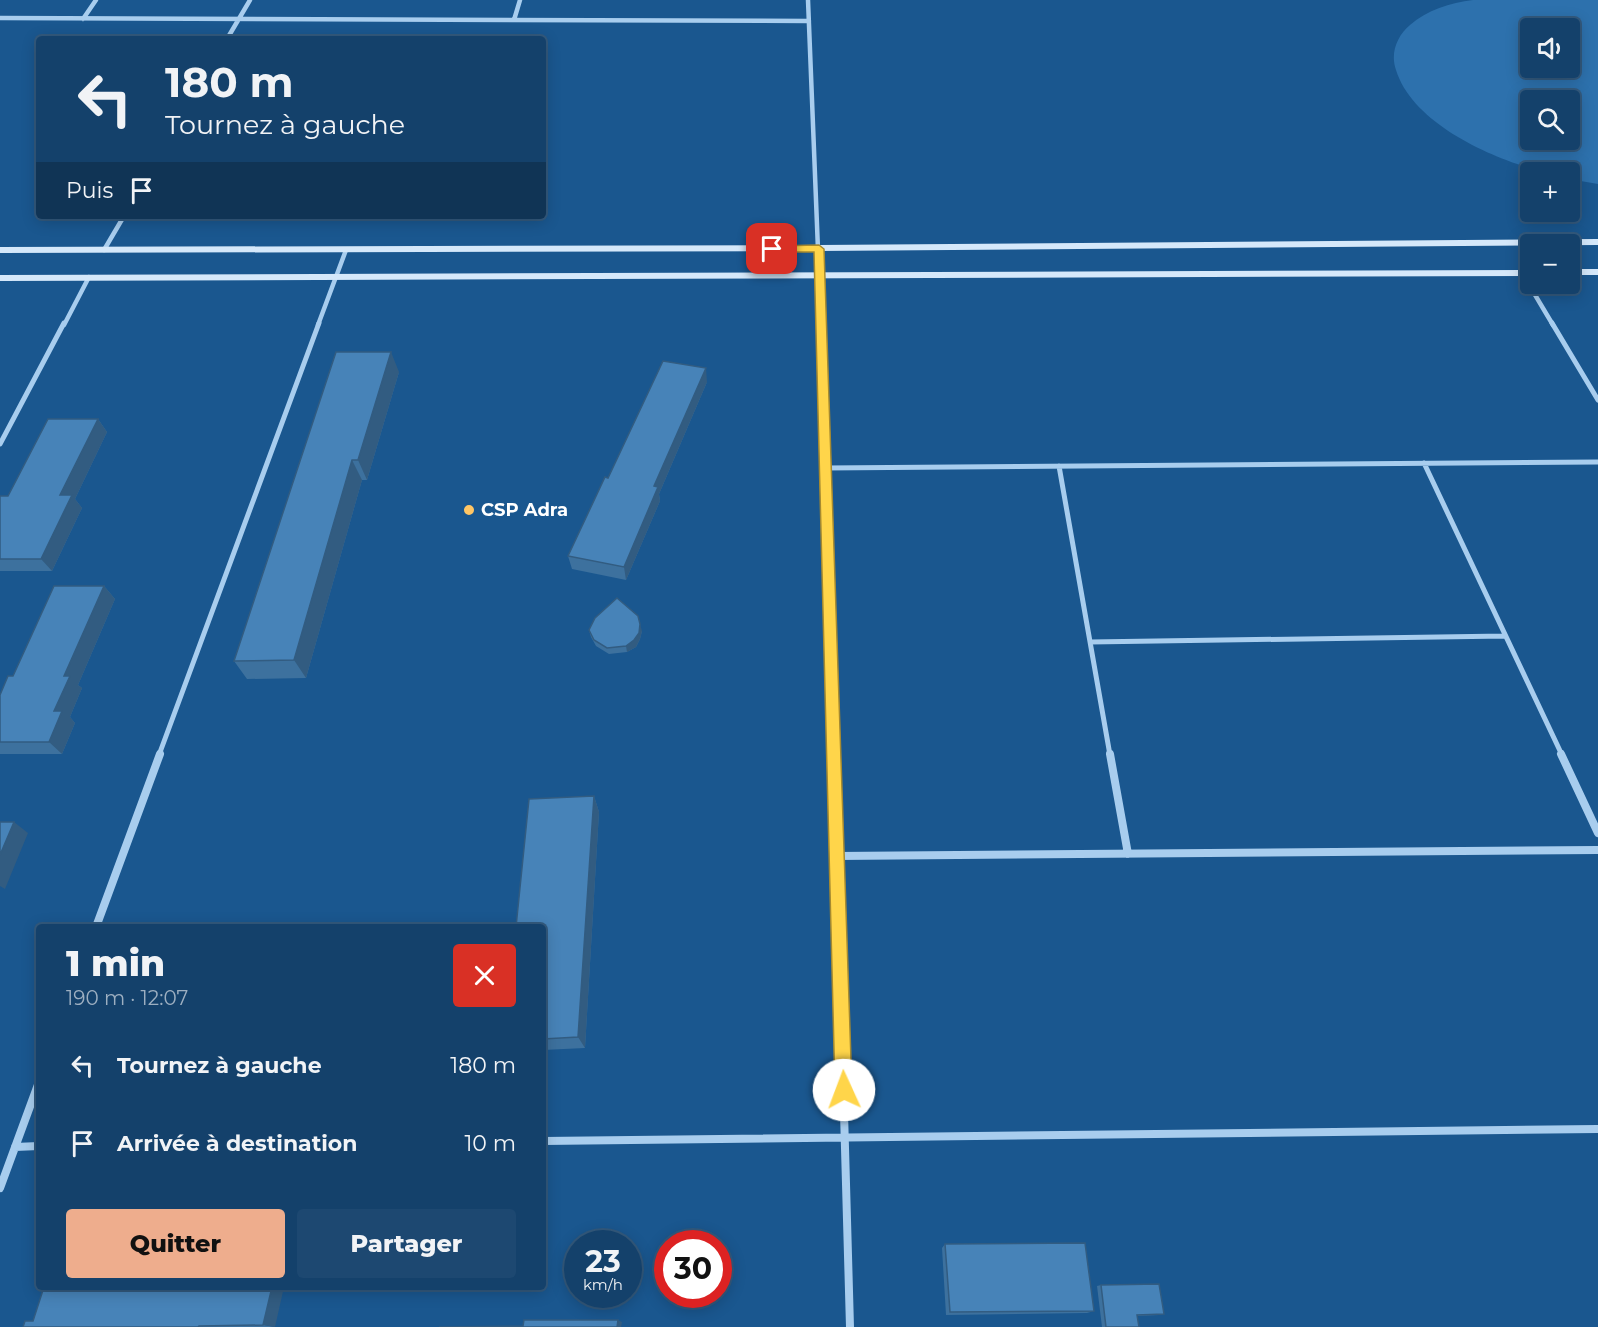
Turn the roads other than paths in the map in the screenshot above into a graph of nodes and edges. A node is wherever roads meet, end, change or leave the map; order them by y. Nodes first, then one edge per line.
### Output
1 (96, 0) edge
2 (250, 0) edge
3 (520, 0) edge
4 (808, 0) edge
5 (0, 18) edge
6 (83, 19) junction
7 (239, 19) junction
8 (514, 20) junction
9 (809, 21) junction
10 (229, 36) edge
11 (122, 219) edge
12 (1598, 242) edge
13 (819, 249) junction
14 (0, 250) edge
15 (104, 250) junction
16 (346, 250) junction
17 (1580, 272) edge
18 (1598, 272) edge
19 (1520, 273) edge
20 (89, 277) junction
21 (820, 277) junction
22 (0, 278) edge
23 (337, 278) junction
24 (1538, 294) edge
25 (1598, 400) edge
26 (0, 444) edge
27 (1598, 462) edge
28 (1424, 463) junction
29 (1059, 466) junction
30 (825, 468) junction
31 (1505, 636) junction
32 (1090, 642) junction
33 (1598, 833) edge
34 (1598, 850) edge
35 (1128, 854) junction
36 (837, 856) junction
37 (97, 924) edge
38 (36, 1090) edge
39 (1598, 1129) edge
40 (845, 1137) junction
41 (546, 1141) edge
42 (36, 1146) edge
43 (15, 1147) junction
44 (0, 1188) edge
45 (850, 1327) edge

1 - 6 street
2 - 7 street
3 - 8 street
4 - 9 street
5 - 6 street
6 - 7 street
7 - 8 street
7 - 10 street
8 - 9 street
9 - 13 street
11 - 15 street
12 - 13 main road
13 - 16 main road
13 - 21 street
14 - 15 main road
15 - 16 main road
16 - 23 street
17 - 18 main road
19 - 21 main road
20 - 22 main road
20 - 23 main road
20 - 26 street
21 - 23 main road
21 - 30 street
23 - 37 street
24 - 25 street
27 - 28 street
28 - 29 street
28 - 31 street
29 - 30 street
29 - 32 street
30 - 36 street
31 - 32 street
31 - 33 street
32 - 35 street
34 - 35 street
35 - 36 street
36 - 40 street
38 - 43 street
39 - 40 street
40 - 41 street
40 - 45 street
42 - 43 street
43 - 44 street

